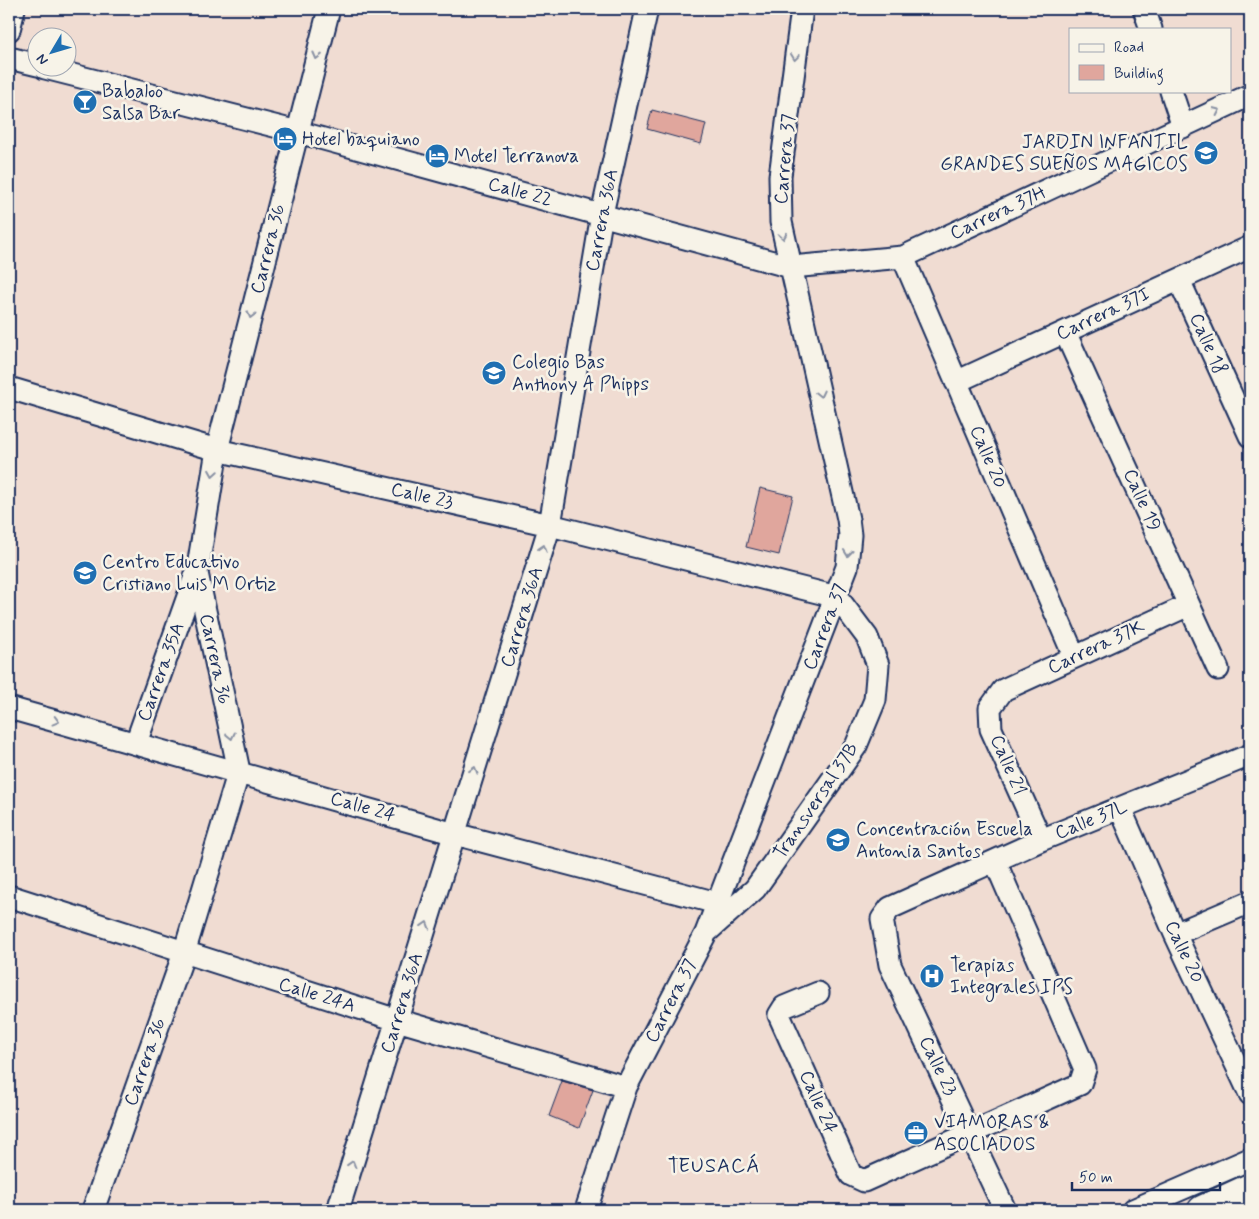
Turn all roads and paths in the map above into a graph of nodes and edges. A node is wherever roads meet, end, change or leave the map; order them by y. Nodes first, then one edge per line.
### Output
1 (14, 9) edge
2 (329, 9) edge
3 (648, 9) edge
4 (802, 9) edge
5 (1144, 9) edge
6 (1151, 28) edge
7 (9, 30) edge
8 (9, 58) edge
9 (28, 63) edge
10 (78, 76) edge
11 (1171, 92) edge
12 (1250, 95) edge
13 (1183, 127) junction
14 (298, 132) junction
15 (602, 214) junction
16 (1250, 247) edge
17 (903, 257) junction
18 (791, 267) junction
19 (1179, 280) junction
20 (1065, 332) junction
21 (956, 382) junction
22 (9, 388) edge
23 (1250, 436) edge
24 (217, 450) junction
25 (550, 525) junction
26 (197, 573) junction
27 (837, 597) junction
28 (1189, 605) junction
29 (1074, 656) junction
30 (1218, 669) dead end
31 (1003, 690) joint
32 (9, 708) edge
33 (136, 743) junction
34 (1250, 755) edge
35 (238, 771) junction
36 (1120, 808) junction
37 (455, 834) junction
38 (1041, 840) junction
39 (995, 861) junction
40 (9, 896) edge
41 (1250, 902) edge
42 (717, 903) junction
43 (882, 919) joint
44 (706, 932) junction
45 (1175, 934) junction
46 (184, 953) junction
47 (818, 993) dead end
48 (397, 1020) junction
49 (626, 1087) junction
50 (1250, 1094) edge
51 (971, 1134) junction
52 (1250, 1159) edge
53 (1250, 1188) edge
54 (93, 1210) edge
55 (338, 1210) edge
56 (586, 1210) edge
57 (1005, 1210) edge
58 (1133, 1210) edge
59 (1202, 1210) edge

1 - 7 street
2 -> 14 street, Carrera 36
3 - 15 street, Carrera 36A
4 -> 18 street, Carrera 37
5 - 6 street
8 - 9 street
10 - 14 street, Calle 22
11 - 13 street
13 -> 12 street, Carrera 37H
13 - 17 street, Carrera 37H
14 - 15 street, Calle 22
14 -> 24 street, Carrera 36
15 - 18 street, Calle 22
15 - 25 street, Carrera 36A
16 - 19 street, Carrera 37I
17 - 18 street, Carrera 37H
17 - 21 street, Calle 20
18 -> 27 street, Carrera 37
19 - 20 street, Carrera 37I
19 - 23 street, Calle 18
20 - 21 street, Carrera 37I
20 - 28 street, Calle 19
21 - 29 street, Calle 20
22 - 24 street, Calle 23
24 - 25 street, Calle 23
24 -> 26 street, Carrera 36
25 - 27 street, Calle 23
37 -> 25 street, Carrera 36A
26 - 33 street, Carrera 35A
26 -> 35 street, Carrera 36
27 - 42 street, Carrera 37
27 - 44 street, Transversal 37B
28 - 29 street, Carrera 37K
28 - 30 street, Calle 19
29 - 31 street, Carrera 37K
31 - 38 street, Calle 21
32 -> 33 street, Calle 24
33 - 35 street, Calle 24
34 - 36 street, Calle 37L
35 - 37 street, Calle 24
35 - 46 street, Carrera 36
36 - 38 street, Calle 37L
36 - 45 street, Calle 20
37 - 42 street, Calle 24
48 -> 37 street, Carrera 36A
38 - 39 street, Calle 37L
39 - 43 street, Calle 37L
39 - 51 street
40 - 46 street, Calle 24A
41 - 45 street
42 - 44 street, Carrera 37
43 - 51 street, Calle 23
44 - 49 street, Carrera 37
45 - 50 street, Calle 20
46 - 48 street, Calle 24A
46 - 54 street, Carrera 36
47 - 51 street, Calle 24
48 - 49 street, Calle 24A
55 -> 48 street, Carrera 36A
49 - 56 street, Carrera 37
51 - 57 street, Calle 23
52 - 58 street
53 - 59 highway

